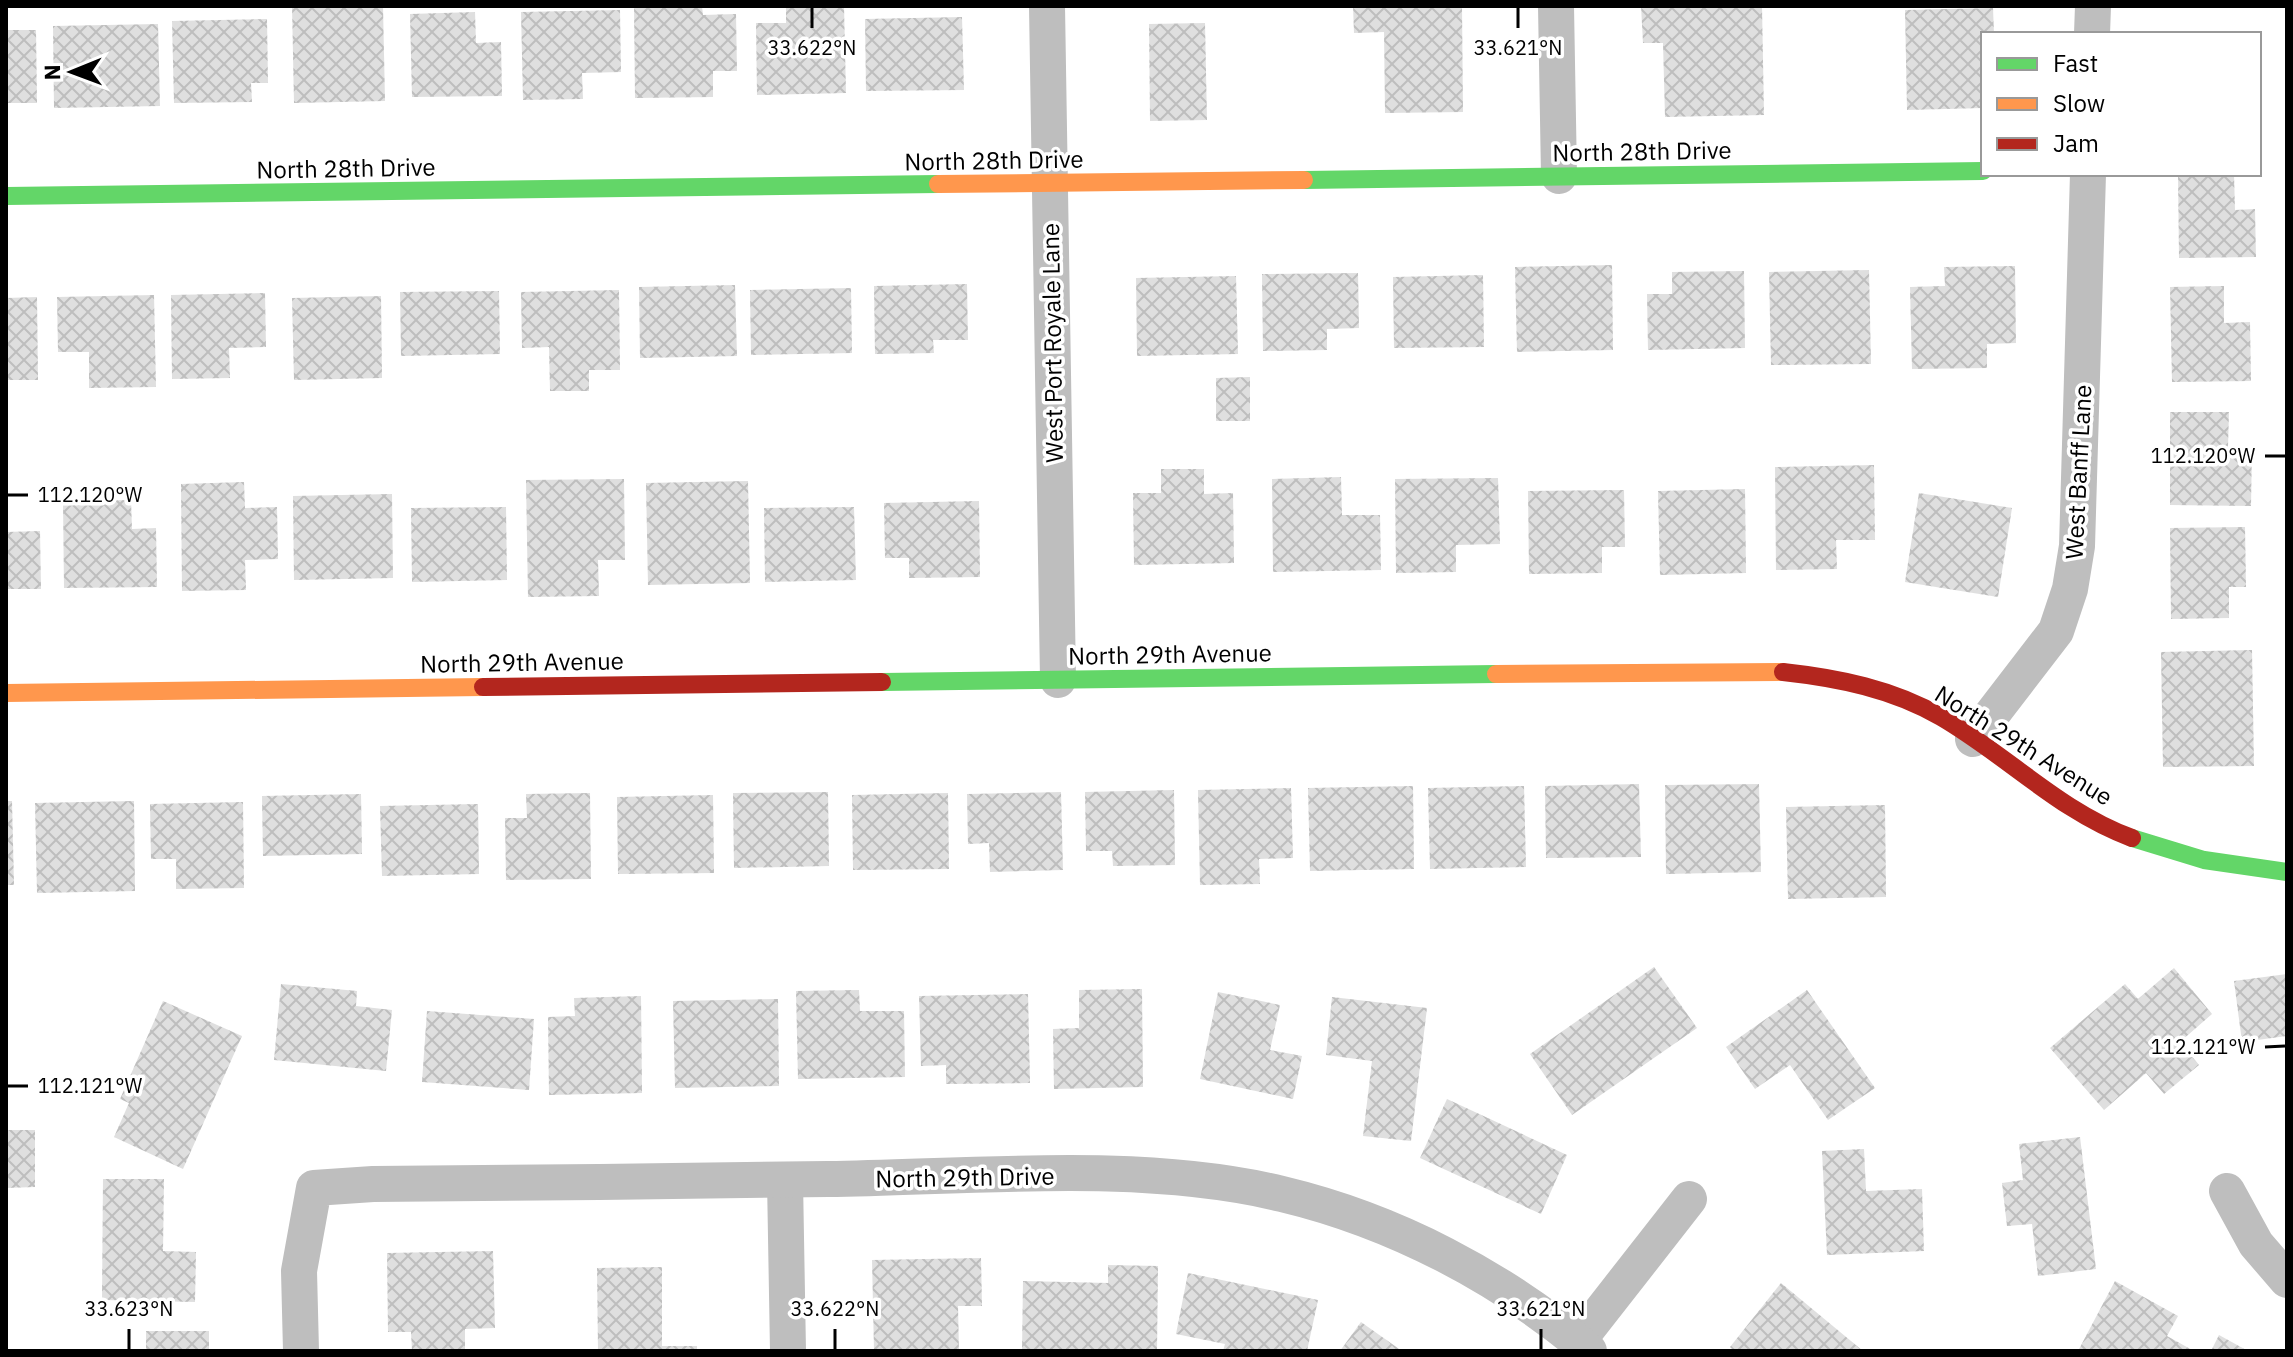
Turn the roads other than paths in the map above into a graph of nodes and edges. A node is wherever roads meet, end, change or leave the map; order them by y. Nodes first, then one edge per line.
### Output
1 (1047, 6) edge
2 (1556, 6) edge
3 (2093, 6) edge
4 (2092, 32) edge
5 (1981, 171) edge
6 (1559, 176) junction
7 (2088, 176) edge
8 (1050, 183) junction
9 (6, 196) edge
10 (1058, 680) junction
11 (6, 693) edge
12 (1973, 739) junction
13 (2287, 872) edge
14 (785, 1180) junction
15 (2227, 1191) dead end
16 (1689, 1199) dead end
17 (2287, 1280) edge
18 (1583, 1346) edge
19 (301, 1351) edge
20 (788, 1351) edge

1 - 8 street, West Port Royale Lane
2 - 6 street
3 - 4 street
5 - 6 street, North 28th Drive
6 - 8 street, North 28th Drive
7 - 12 street, West Banff Lane
8 - 9 street, North 28th Drive
8 - 10 street, West Port Royale Lane
10 - 11 street, North 29th Avenue
10 - 12 street, North 29th Avenue
12 - 13 street, North 29th Avenue
14 - 18 street, North 29th Drive
14 - 19 street, North 29th Drive
14 - 20 street
15 - 17 street
16 - 18 street, North 29th Drive

